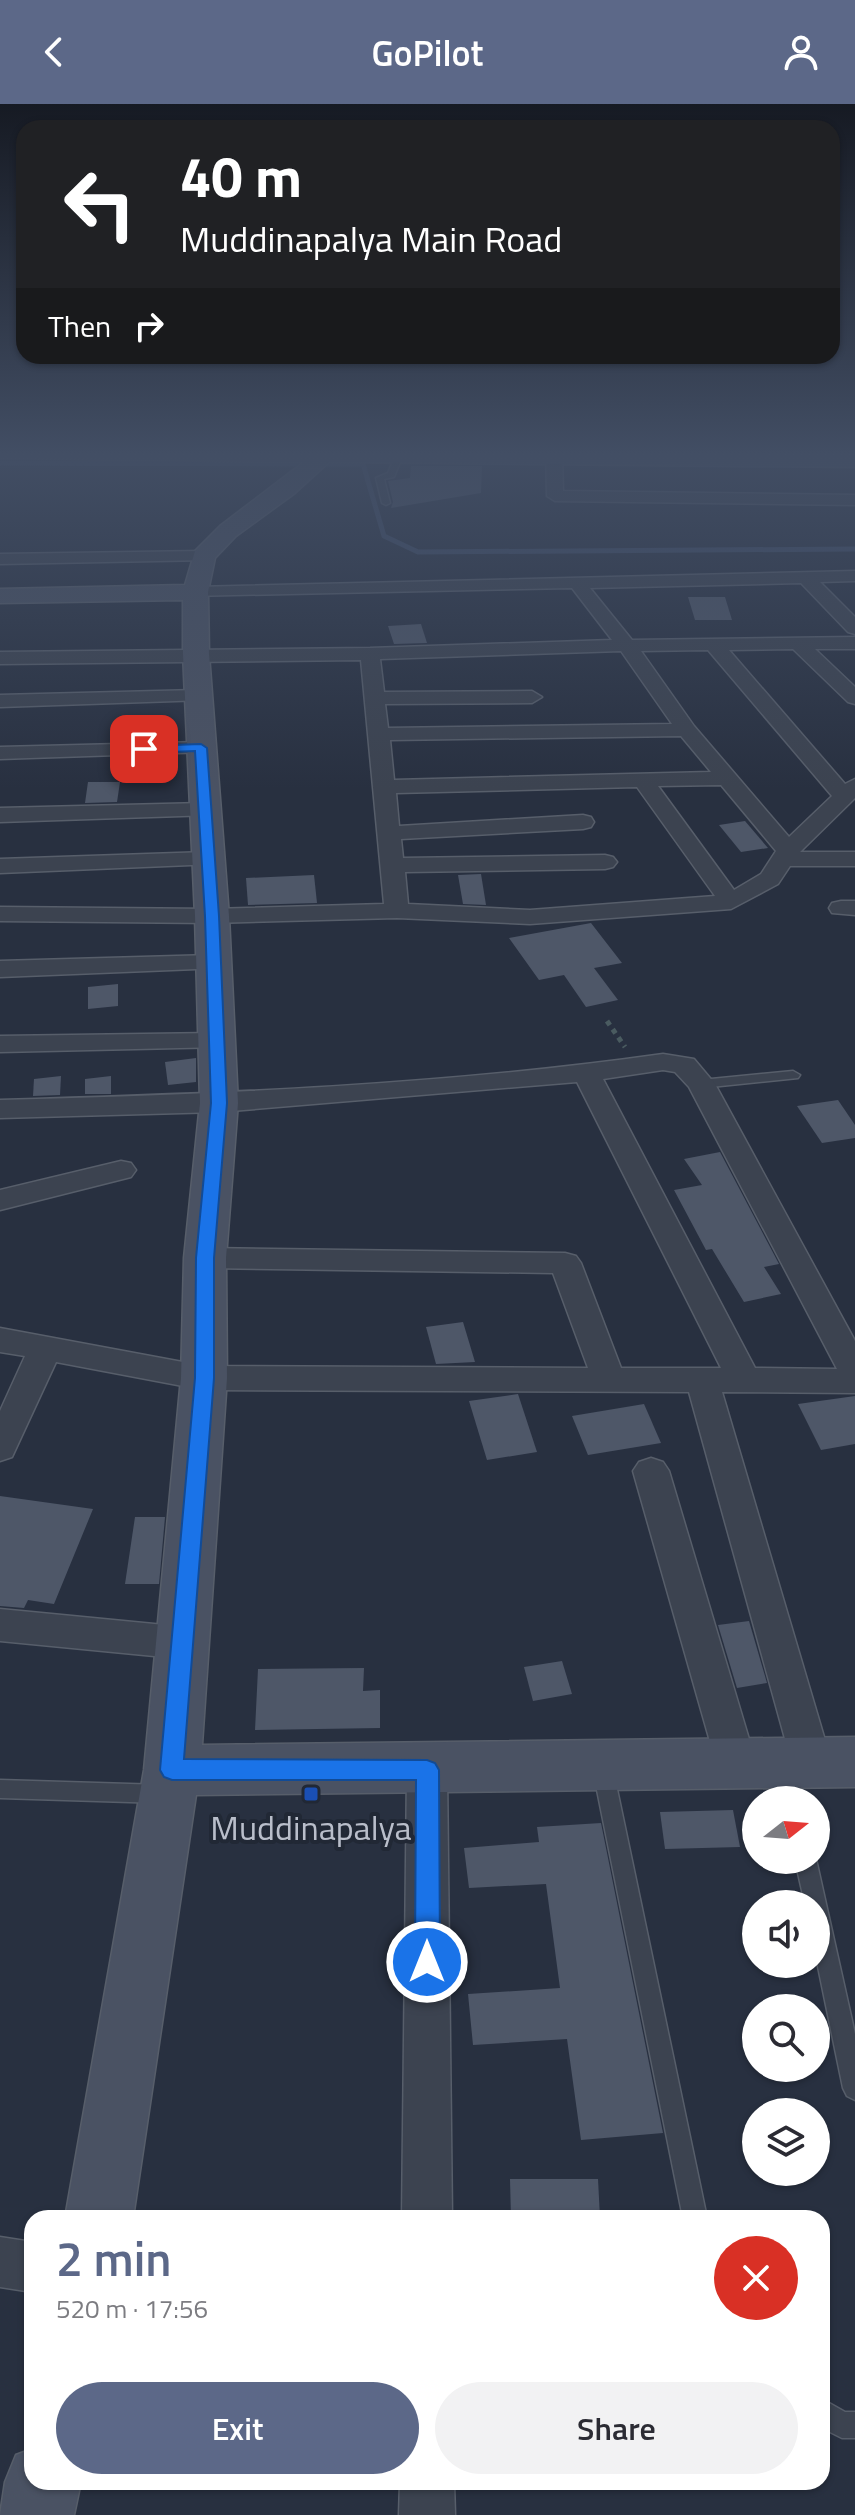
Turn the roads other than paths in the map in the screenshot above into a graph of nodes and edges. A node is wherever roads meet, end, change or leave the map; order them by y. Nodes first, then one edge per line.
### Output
1 (60, 564) edge
2 (206, 564) edge
3 (199, 574) junction
4 (855, 576) edge
5 (805, 577) junction
6 (576, 582) junction
7 (0, 596) edge
8 (855, 628) edge
9 (797, 643) junction
10 (855, 643) edge
11 (714, 645) junction
12 (627, 646) junction
13 (515, 647) junction
14 (196, 654) junction
15 (370, 654) junction
16 (0, 658) edge
17 (198, 696) junction
18 (532, 697) junction
19 (374, 698) junction
20 (855, 698) edge
21 (0, 701) edge
22 (687, 730) junction
23 (376, 734) junction
24 (550, 734) junction
25 (201, 748) junction
26 (0, 753) edge
27 (725, 778) junction
28 (642, 779) junction
29 (559, 781) junction
30 (385, 787) junction
31 (847, 799) edge
32 (204, 810) junction
33 (0, 815) edge
34 (583, 822) junction
35 (390, 833) junction
36 (785, 855) junction
37 (207, 859) junction
38 (855, 859) edge
39 (605, 862) junction
40 (392, 865) junction
41 (0, 866) edge
42 (731, 902) junction
43 (397, 911) junction
44 (629, 912) junction
45 (0, 914) edge
46 (212, 916) junction
47 (212, 963) junction
48 (0, 969) edge
49 (216, 1041) junction
50 (0, 1044) edge
51 (586, 1073) junction
52 (793, 1075) dead end
53 (701, 1084) junction
54 (219, 1103) junction
55 (0, 1109) edge
56 (121, 1170) dead end
57 (0, 1200) edge
58 (205, 1258) junction
59 (0, 1340) edge
60 (45, 1349) junction
61 (855, 1372) edge
62 (204, 1378) junction
63 (609, 1380) junction
64 (702, 1380) junction
65 (744, 1380) junction
66 (855, 1381) edge
67 (0, 1448) edge
68 (651, 1471) dead end
69 (0, 1625) edge
70 (185, 1643) junction
71 (602, 1765) junction
72 (427, 1770) junction
73 (797, 1771) edge
74 (170, 1782) junction
75 (0, 1789) edge
76 (830, 1971) edge
77 (855, 2088) edge
78 (100, 2210) edge
79 (427, 2210) edge
80 (693, 2210) edge
81 (0, 2262) edge
82 (24, 2266) edge
83 (830, 2417) edge
84 (855, 2425) edge
85 (41, 2490) edge
86 (427, 2490) edge
87 (36, 2515) edge
88 (427, 2515) edge

1 - 3 street
2 - 3 street
3 - 6 street
3 - 7 street
3 - 14 street
4 - 5 street
5 - 6 street
5 - 8 street
6 - 12 street
9 - 10 street
9 - 11 street
9 - 20 street
11 - 12 street
11 - 31 street
12 - 13 street
12 - 22 street
13 - 15 street
13 - 18 street
14 - 15 street
14 - 16 street
14 - 17 street
15 - 19 street
17 - 21 street
17 - 25 street
18 - 19 street
18 - 24 street
19 - 23 street
22 - 24 street
22 - 27 street
23 - 24 street
23 - 30 street
25 - 26 street
25 - 32 street
27 - 28 street
27 - 36 street
28 - 29 street
28 - 42 street
29 - 30 street
29 - 34 street
30 - 35 street
31 - 36 street
32 - 33 street
32 - 37 street
34 - 35 street
34 - 39 street
35 - 40 street
36 - 38 street
36 - 42 street
37 - 41 street
37 - 46 street
39 - 40 street
39 - 44 street
40 - 43 street
42 - 44 street
43 - 44 street
43 - 46 street
45 - 46 street
46 - 47 street
47 - 48 street
47 - 49 street
49 - 50 street
49 - 54 street
51 - 53 street
51 - 54 street
51 - 65 street
52 - 53 lane
53 - 61 street
54 - 55 street
54 - 58 street
56 - 57 street
58 - 62 street
58 - 63 street
59 - 60 street
60 - 62 street
60 - 67 street
62 - 63 street
62 - 70 street
63 - 64 street
64 - 65 street
64 - 73 street
65 - 66 street
68 - 73 street
69 - 70 street
70 - 74 street
71 - 72 street
71 - 73 street
71 - 80 lane
72 - 74 street
72 - 79 street
74 - 75 lane
74 - 78 street
76 - 77 lane
81 - 82 street
83 - 84 lane
85 - 87 street
86 - 88 street

